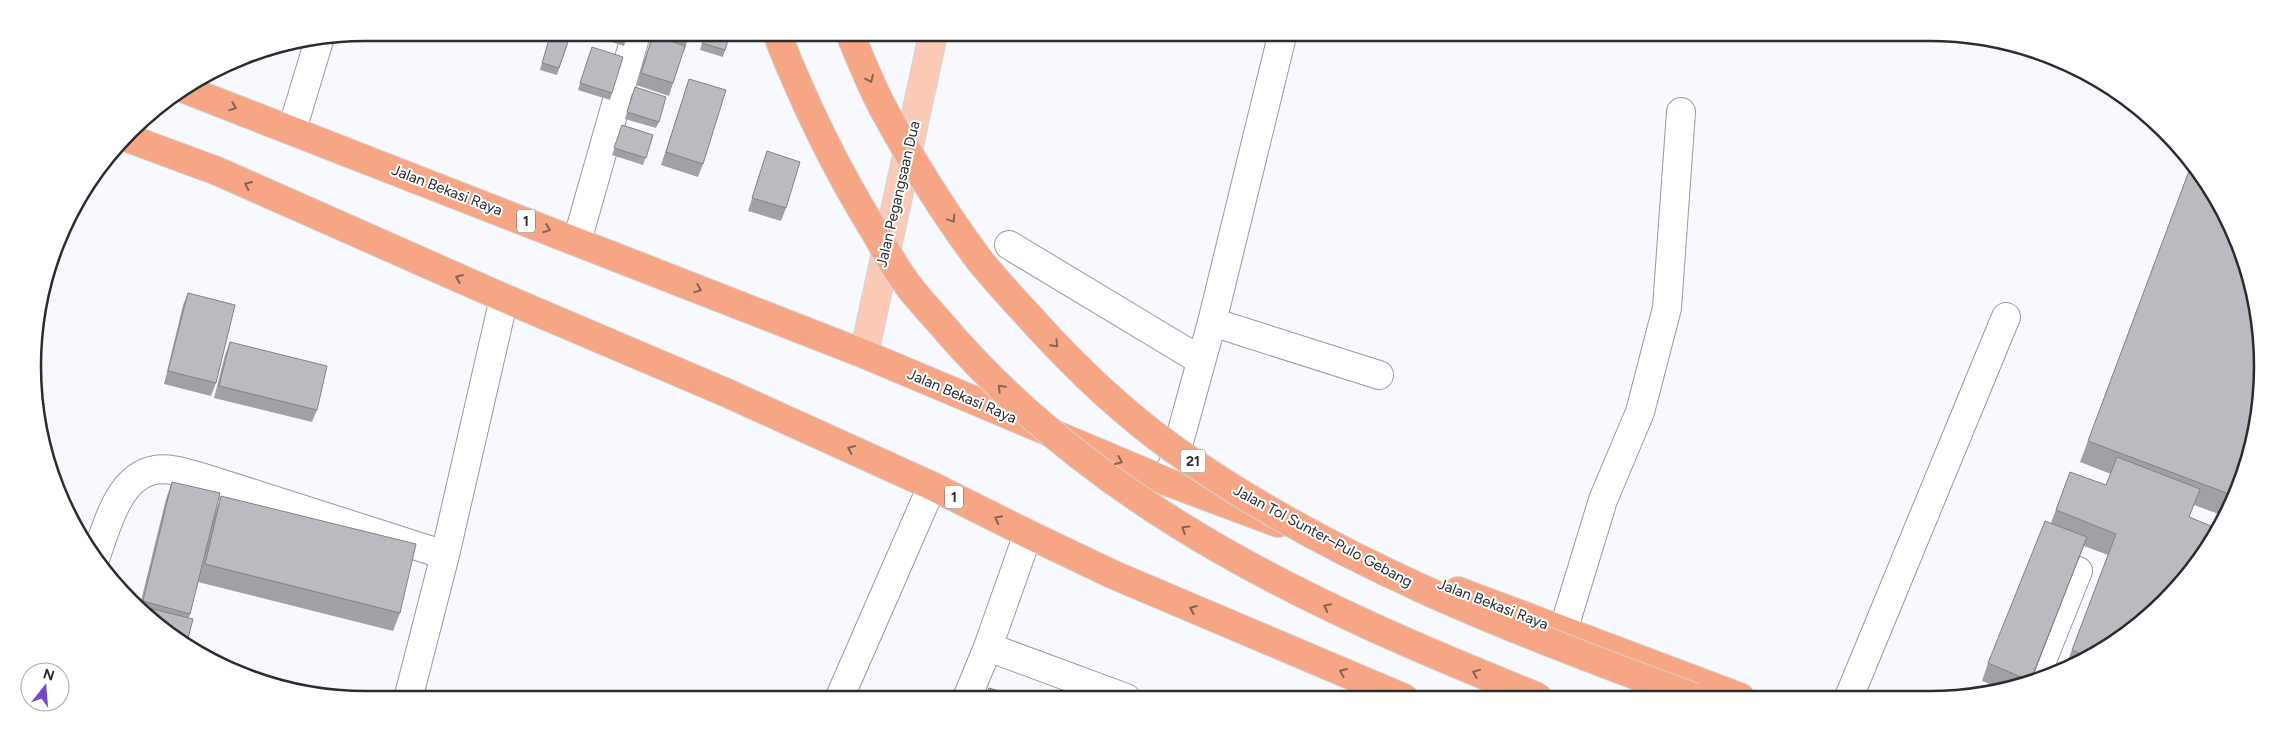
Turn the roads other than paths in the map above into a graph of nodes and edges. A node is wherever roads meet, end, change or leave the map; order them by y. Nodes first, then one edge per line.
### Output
1 (634, 41) edge
2 (780, 41) edge
3 (853, 41) edge
4 (932, 41) edge
5 (1281, 41) edge
6 (318, 45) edge
7 (192, 92) edge
8 (1681, 112) dead end
9 (292, 130) junction
10 (133, 140) edge
11 (577, 241) junction
12 (1009, 245) dead end
13 (504, 298) junction
14 (2006, 317) dead end
15 (1212, 322) junction
16 (864, 354) junction
17 (1200, 360) junction
18 (1379, 374) dead end
19 (1168, 482) junction
20 (932, 486) junction
21 (1028, 534) junction
22 (98, 550) edge
23 (446, 555) junction
24 (2078, 571) edge
25 (1563, 631) junction
26 (988, 647) junction
27 (2037, 672) edge
28 (410, 691) edge
29 (842, 691) edge
30 (970, 691) edge
31 (1107, 691) edge
32 (1388, 691) edge
33 (1523, 691) edge
34 (1678, 691) edge
35 (1724, 691) edge
36 (1850, 691) edge

1 - 11 street
33 -> 2 highway, bridge
3 -> 34 highway, Jalan Tol Sunter–Pulo Gebang / 21, bridge
4 - 16 main road, Jalan Pegangsaan Dua
5 - 15 street
6 - 9 street
7 -> 9 highway, Jalan Bekasi Raya / 1
8 - 25 street
9 -> 11 highway, Jalan Bekasi Raya / 1
13 -> 10 highway, 1
11 -> 16 highway, Jalan Bekasi Raya / 1
12 - 17 street
20 -> 13 highway, 1
13 - 23 street
14 - 36 street
15 - 17 street
15 - 18 street
16 -> 19 highway, Jalan Bekasi Raya / 1
17 - 19 street
19 - 25 highway, Jalan Bekasi Raya / 1
21 -> 20 highway, 1
20 - 29 street
21 - 26 street
32 -> 21 highway, 1
22 - 23 street
23 - 28 street
24 - 27 street
25 - 35 highway, Jalan Bekasi Raya / 1
26 - 30 street
26 - 31 street

